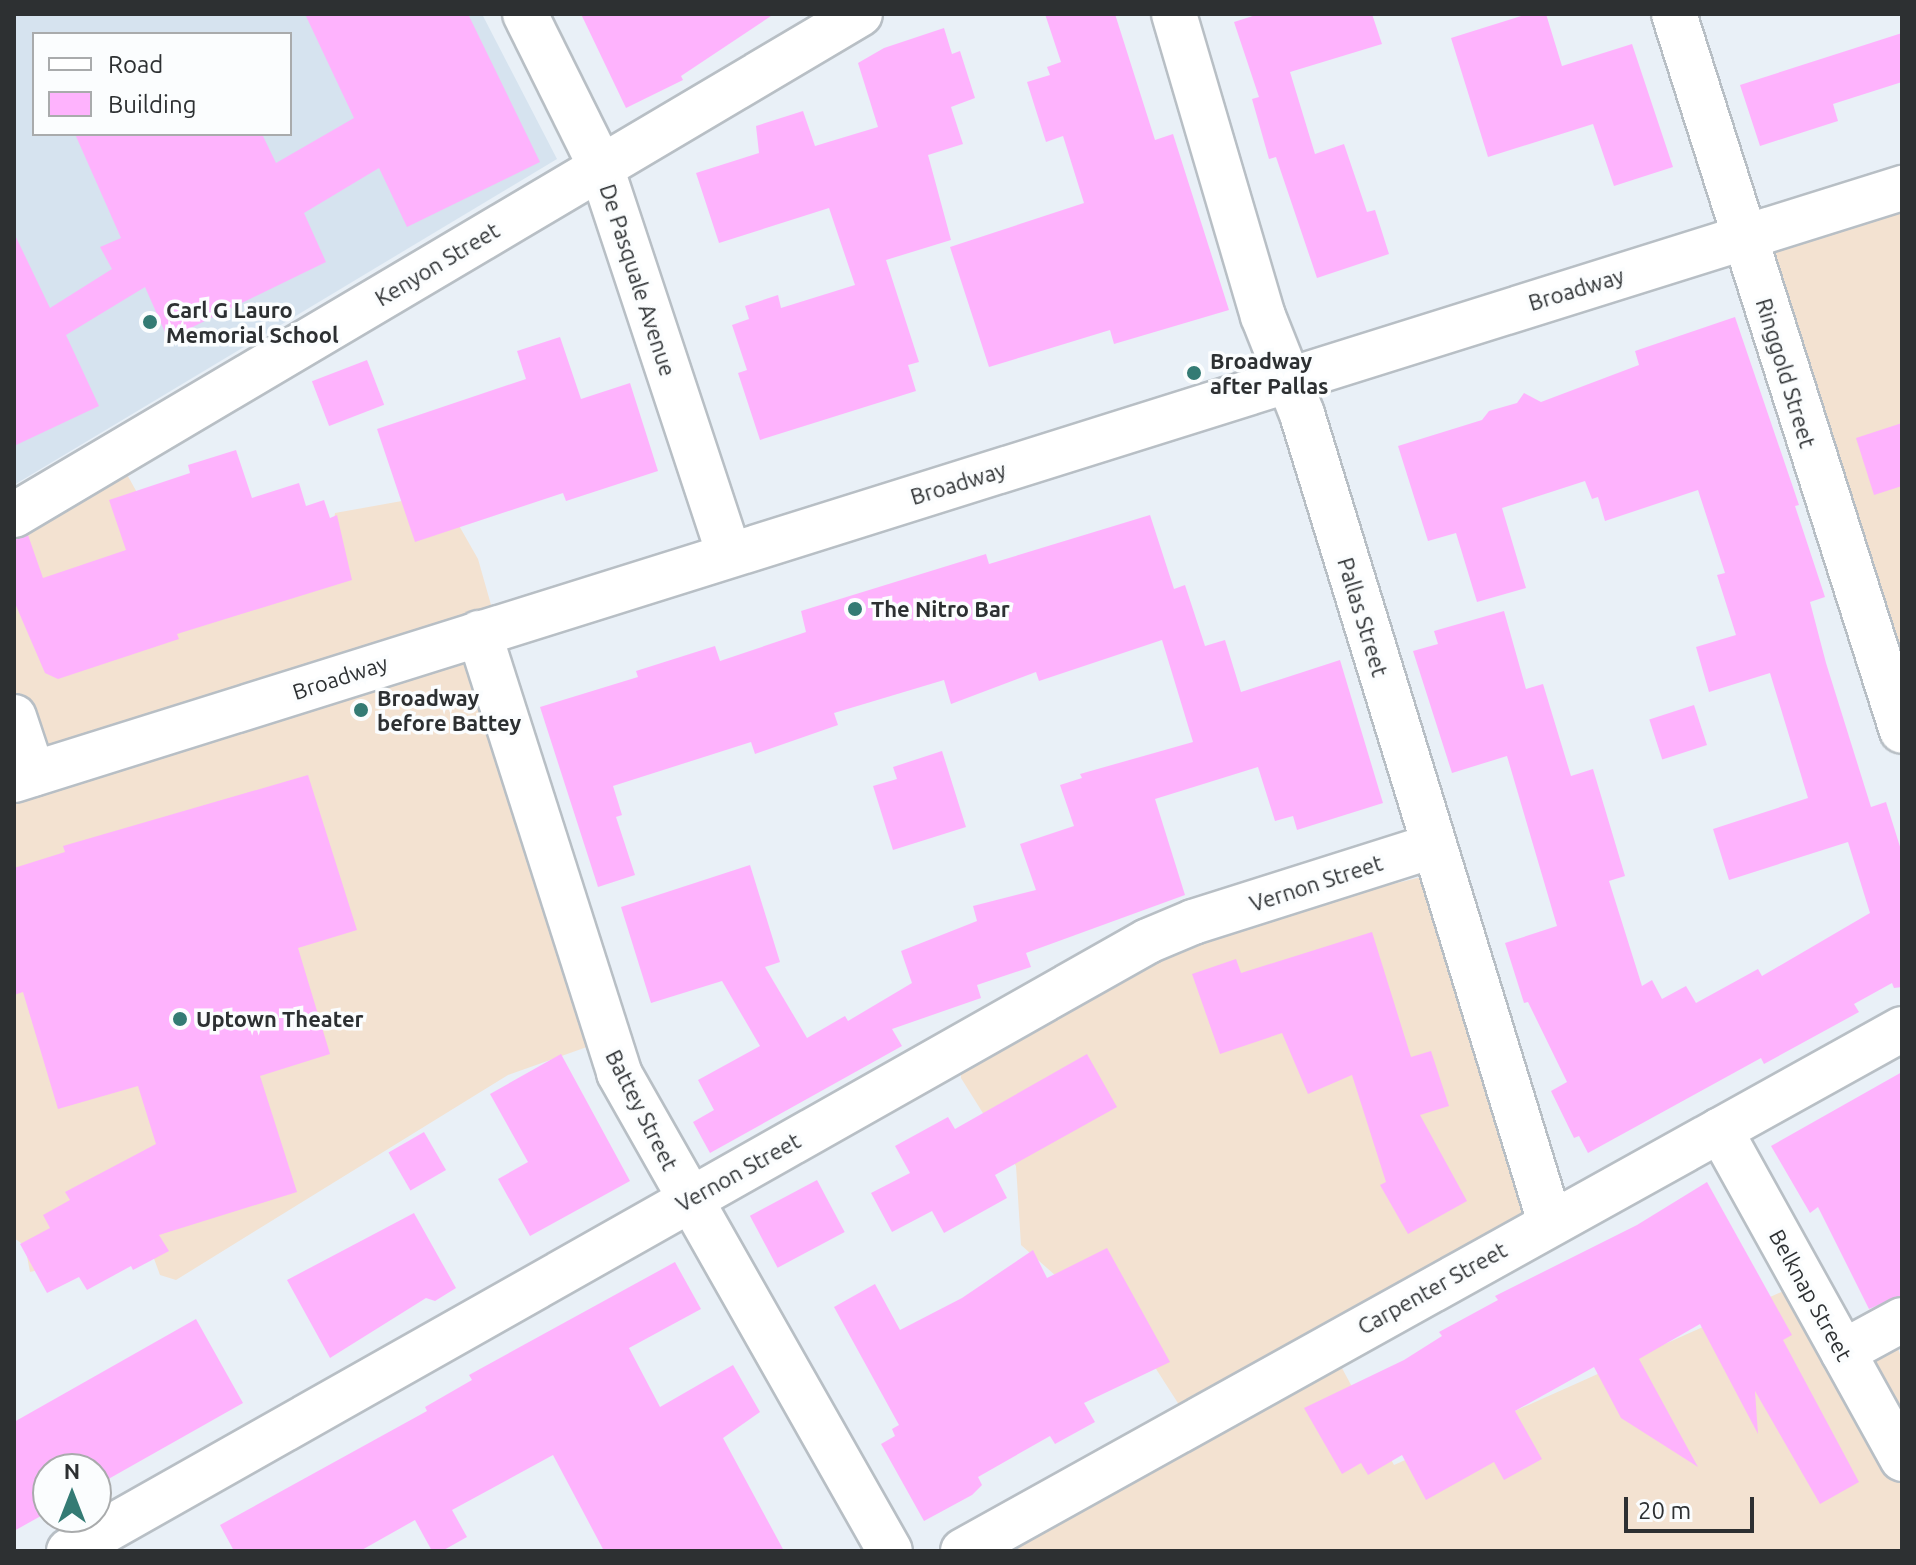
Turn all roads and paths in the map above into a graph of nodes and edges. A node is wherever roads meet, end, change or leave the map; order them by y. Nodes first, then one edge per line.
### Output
1 (525, 14) edge
2 (860, 14) edge
3 (1174, 14) edge
4 (1674, 14) edge
5 (601, 167) junction
6 (1902, 188) edge
7 (1743, 236) junction
8 (1285, 380) junction
9 (14, 515) edge
10 (729, 554) junction
11 (479, 633) junction
12 (14, 717) edge
13 (1902, 731) edge
14 (23, 777) edge
15 (1432, 846) junction
16 (1902, 1029) edge
17 (1720, 1130) junction
18 (689, 1200) junction
19 (1550, 1222) junction
20 (1902, 1320) edge
21 (1843, 1352) junction
22 (1902, 1459) edge
23 (69, 1551) edge
24 (890, 1551) edge
25 (963, 1551) edge

1 - 5 street, De Pasquale Avenue
2 - 5 street, Kenyon Street
3 - 8 street, Pallas Street
4 - 7 street, Ringgold Street
5 - 9 street, Kenyon Street
5 - 10 street, De Pasquale Avenue
6 - 7 street, Broadway
7 - 8 street, Broadway
7 - 13 street, Ringgold Street
8 - 10 street, Broadway
8 - 15 street, Pallas Street
10 - 11 street, Broadway
11 - 14 street, Broadway
11 - 18 street, Battey Street
12 - 14 street
15 - 18 street, Vernon Street
15 - 19 street, Pallas Street
16 - 17 street, Carpenter Street
17 - 19 street, Carpenter Street
17 - 21 street, Belknap Street
18 - 23 street, Vernon Street
18 - 24 street, Battey Street
19 - 25 street, Carpenter Street
20 - 21 street
21 - 22 street, Belknap Street

